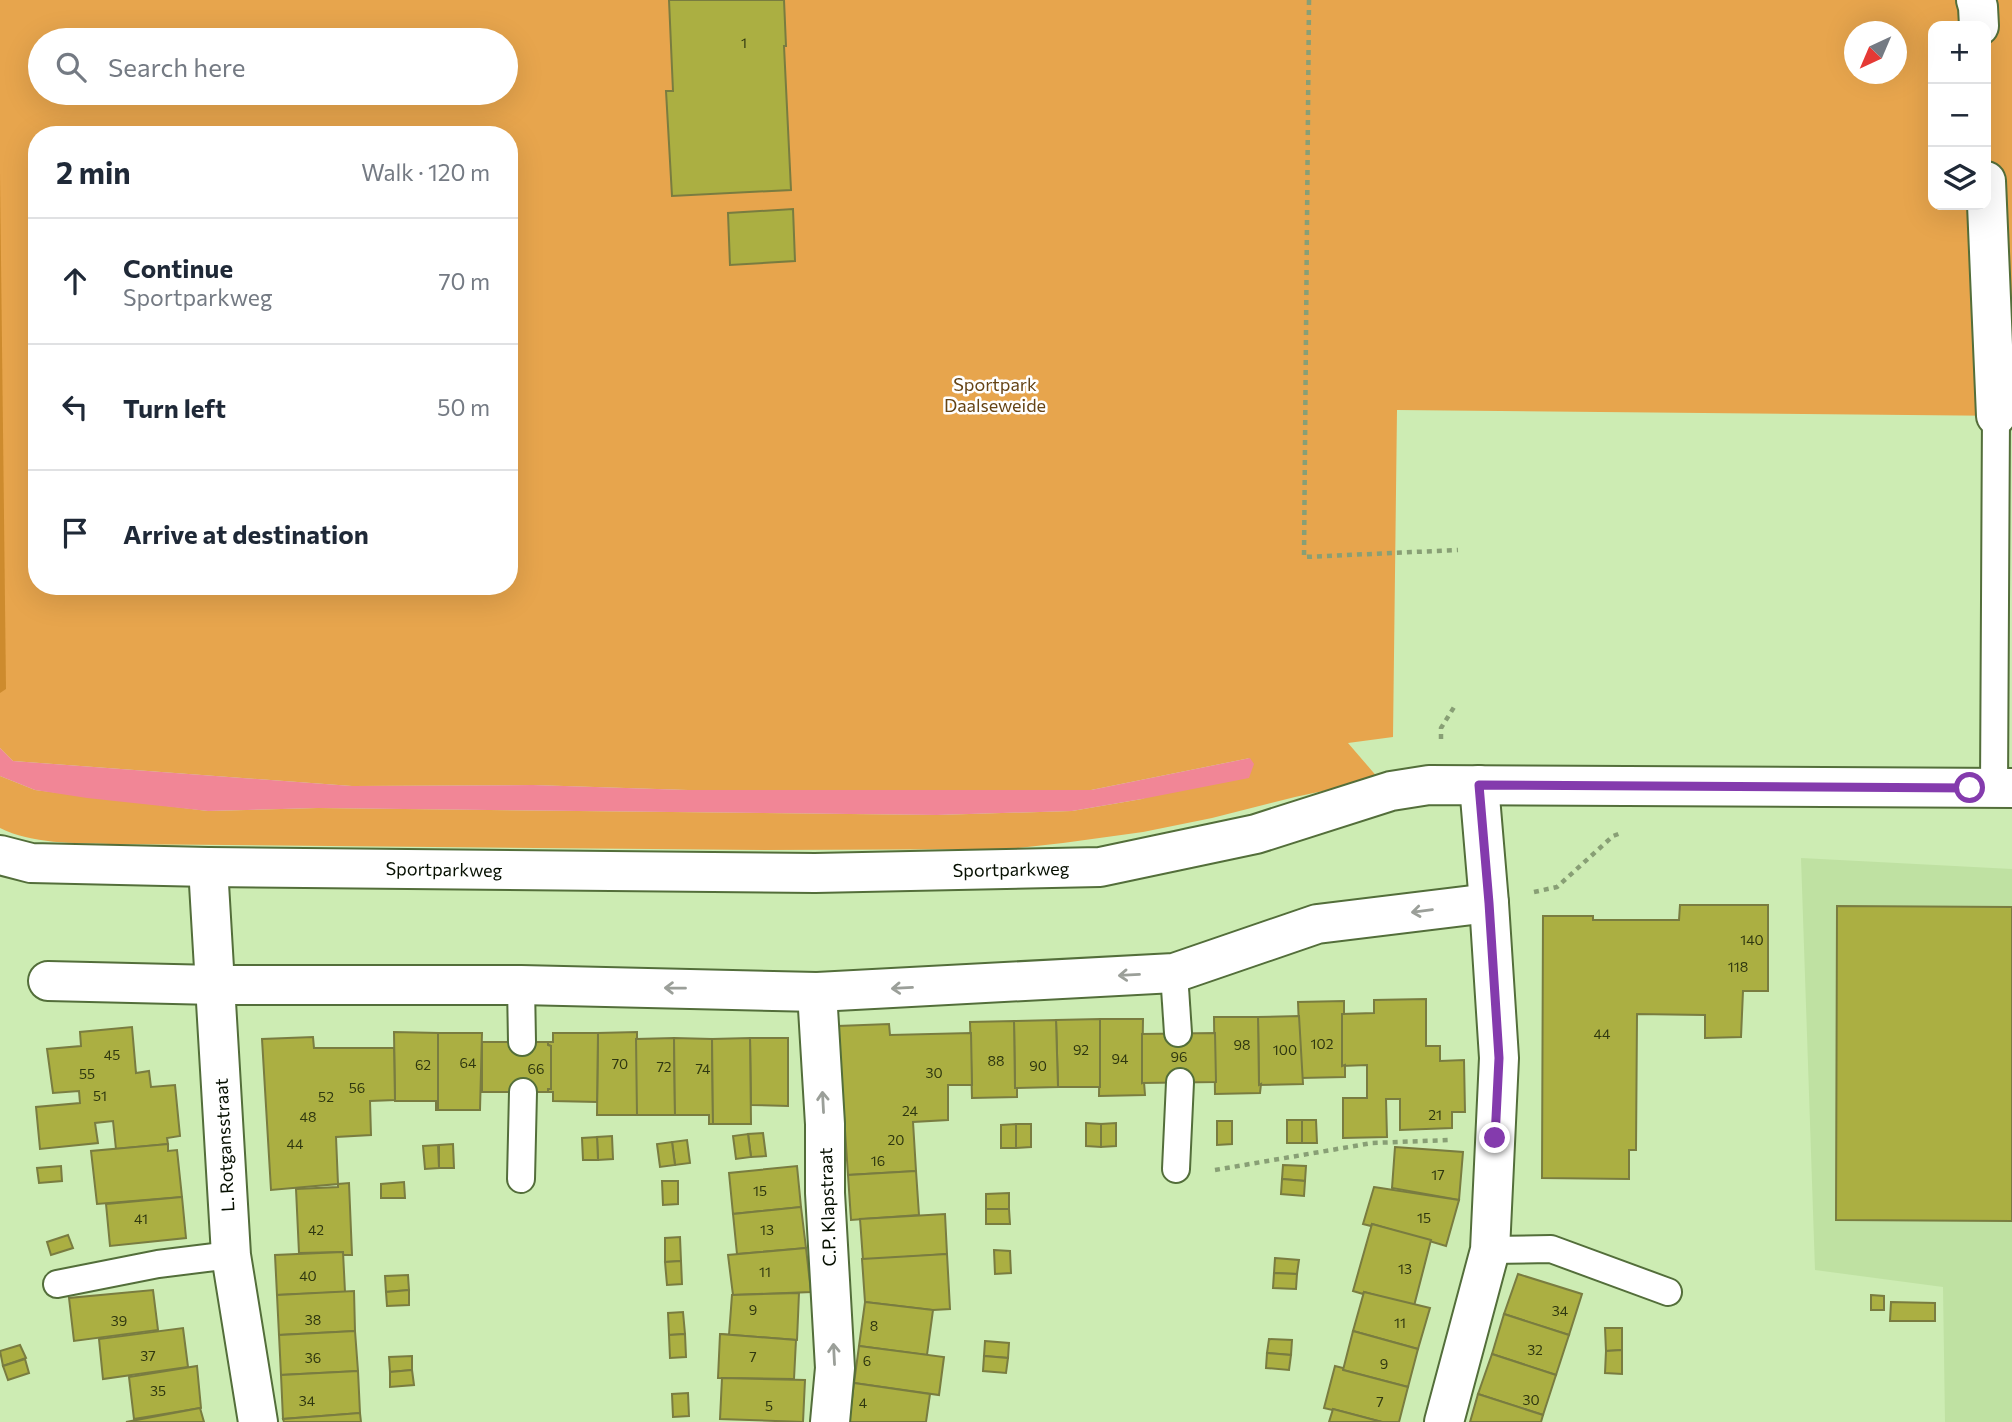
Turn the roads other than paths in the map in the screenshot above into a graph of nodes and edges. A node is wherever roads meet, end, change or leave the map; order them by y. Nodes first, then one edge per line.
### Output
1 (1976, 0) edge
2 (1979, 21) edge
3 (1987, 210) edge
4 (1996, 416) joint
5 (1479, 785) junction
6 (2003, 788) edge
7 (0, 855) edge
8 (208, 867) junction
9 (1489, 903) junction
10 (1174, 973) junction
11 (48, 981) dead end
12 (215, 985) junction
13 (521, 985) junction
14 (817, 992) junction
15 (1178, 1033) dead end
16 (522, 1042) dead end
17 (1180, 1082) dead end
18 (523, 1092) dead end
19 (1176, 1169) dead end
20 (521, 1179) dead end
21 (1490, 1250) junction
22 (231, 1255) junction
23 (57, 1284) dead end
24 (1668, 1292) dead end
25 (258, 1422) edge
26 (830, 1422) edge
27 (1444, 1422) edge

1 - 2 street
3 - 4 street
4 - 6 lane
5 - 6 street, Sportparkweg
5 - 8 street, Sportparkweg
5 - 9 street
7 - 8 street, Sportparkweg
8 - 12 street, L. Rotgansstraat
9 -> 10 street
9 - 21 street
10 -> 14 street
10 - 15 lane
11 - 12 street
12 - 13 street
12 - 22 street, L. Rotgansstraat
14 -> 13 street
13 - 16 lane
26 -> 14 street, C.P. Klapstraat
17 - 19 lane
18 - 20 lane
21 - 24 lane
21 - 27 street
22 - 23 lane
22 - 25 street, L. Rotgansstraat

